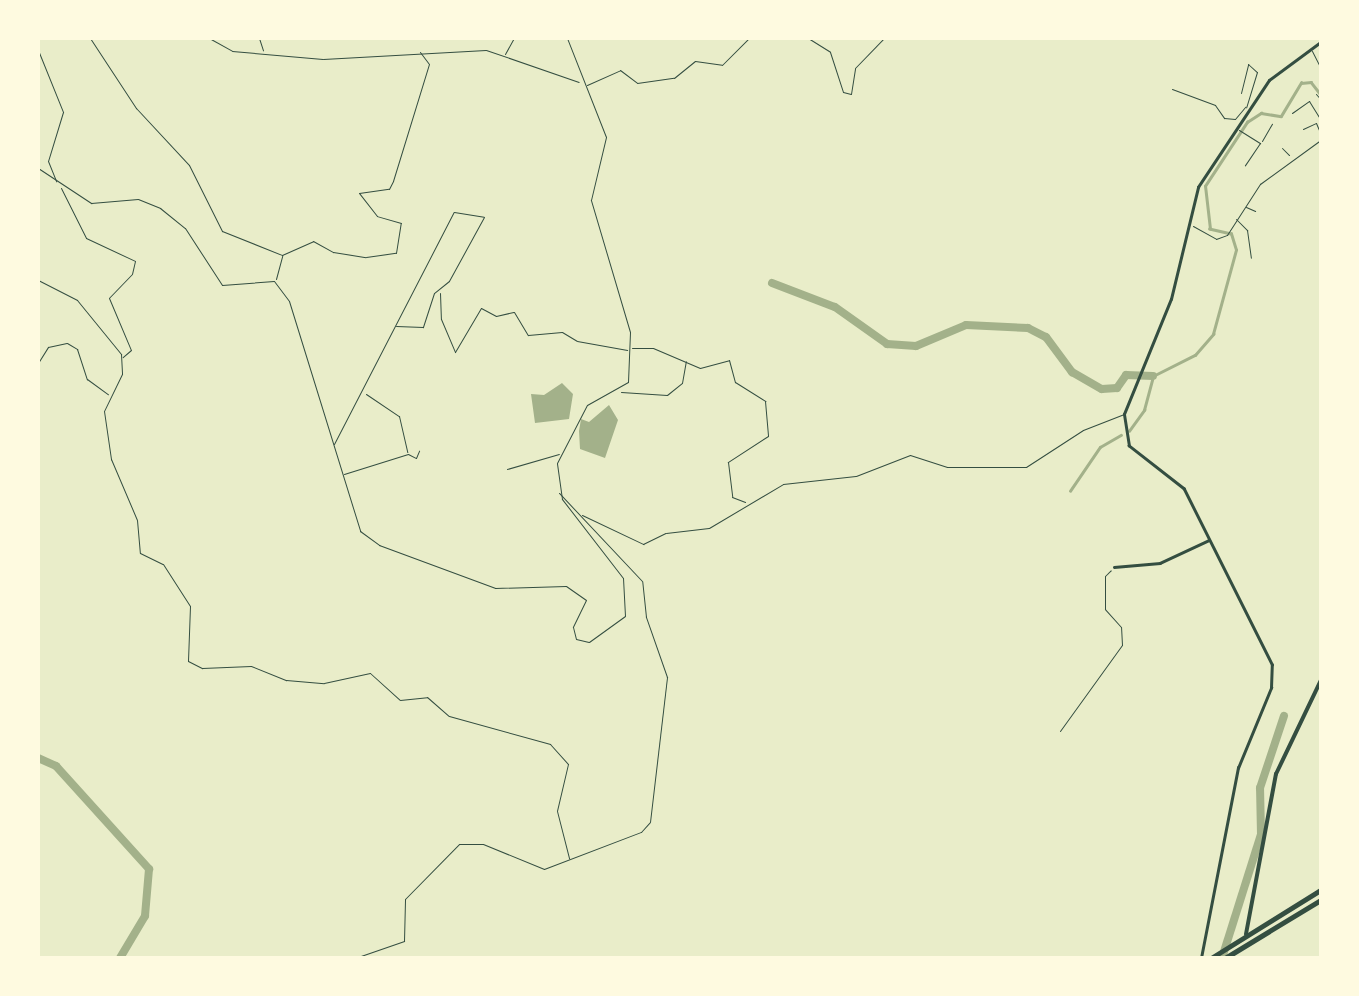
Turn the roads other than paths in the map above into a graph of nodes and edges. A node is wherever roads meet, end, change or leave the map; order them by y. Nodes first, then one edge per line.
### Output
1 (90, 38) edge
2 (209, 38) edge
3 (259, 38) edge
4 (514, 38) edge
5 (567, 38) edge
6 (749, 38) edge
7 (808, 38) edge
8 (884, 38) edge
9 (1316, 38) edge
10 (1320, 42) edge
11 (1310, 48) junction
12 (38, 50) edge
13 (420, 52) junction
14 (264, 53) junction
15 (502, 56) junction
16 (1322, 56) edge
17 (1316, 59) junction
18 (1322, 71) edge
19 (583, 84) junction
20 (1172, 89) dead end
21 (1242, 93) dead end
22 (1316, 94) dead end
23 (1322, 100) edge
24 (1247, 108) junction
25 (1292, 113) dead end
26 (1321, 120) edge
27 (1272, 124) dead end
28 (1237, 129) junction
29 (1303, 129) dead end
30 (1322, 138) edge
31 (1260, 143) junction
32 (1282, 148) dead end
33 (1276, 156) dead end
34 (1290, 158) junction
35 (1282, 164) junction
36 (1245, 166) dead end
37 (1295, 166) dead end
38 (38, 168) edge
39 (59, 185) junction
40 (1244, 206) junction
41 (1255, 211) dead end
42 (1234, 217) junction
43 (1187, 225) junction
44 (282, 255) junction
45 (1251, 258) dead end
46 (38, 280) edge
47 (274, 282) junction
48 (440, 293) junction
49 (396, 326) junction
50 (629, 350) junction
51 (121, 359) junction
52 (686, 360) junction
53 (38, 363) edge
54 (618, 390) junction
55 (363, 392) junction
56 (110, 396) junction
57 (1124, 414) junction
58 (332, 447) junction
59 (419, 451) dead end
60 (562, 452) junction
61 (408, 454) junction
62 (507, 469) dead end
63 (341, 475) junction
64 (559, 493) junction
65 (745, 502) junction
66 (579, 514) junction
67 (1210, 539) junction
68 (1114, 568) joint
69 (1322, 678) edge
70 (1060, 732) dead end
71 (569, 858) junction
72 (1322, 889) edge
73 (1322, 899) edge
74 (1295, 914) junction
75 (355, 958) edge
76 (1201, 958) edge
77 (1211, 958) edge
78 (1226, 958) edge
79 (1242, 958) edge

1 - 44 street
2 - 14 street
3 - 14 street
4 - 15 street
5 - 19 street
6 - 19 street
7 - 8 street
9 - 10 street
10 - 11 street
11 - 17 street
11 - 24 street
12 - 39 street
13 - 14 street
13 - 15 street
13 - 44 street
15 - 19 street
16 - 17 street
17 - 18 street
19 - 50 street
20 - 24 street
21 - 24 street
22 - 23 street
24 - 28 street
25 - 26 street
27 - 31 street
28 - 31 street
28 - 43 street
29 - 30 street
30 - 34 street
31 - 36 street
32 - 34 street
33 - 35 street
34 - 35 street
34 - 37 street
35 - 40 street
38 - 39 street
39 - 47 street
39 - 51 street
40 - 41 street
40 - 42 street
42 - 43 street
42 - 45 street
43 - 57 street
44 - 47 street
46 - 51 street
47 - 58 street
48 - 49 street
48 - 49 street
48 - 50 street
49 - 55 street
50 - 52 street
50 - 54 street
51 - 56 street
52 - 54 street
52 - 65 street
53 - 56 street
54 - 60 street
55 - 58 street
55 - 61 street
56 - 71 street
57 - 65 street
57 - 67 street
58 - 63 street
59 - 61 street
60 - 62 street
60 - 64 street
61 - 63 street
63 - 64 street
64 - 66 street
65 - 66 street
66 - 71 street
67 - 68 street
67 - 76 street
68 - 70 street
69 - 79 highway
71 - 75 street
72 - 74 highway
73 - 74 highway
74 - 77 highway
74 - 78 highway

